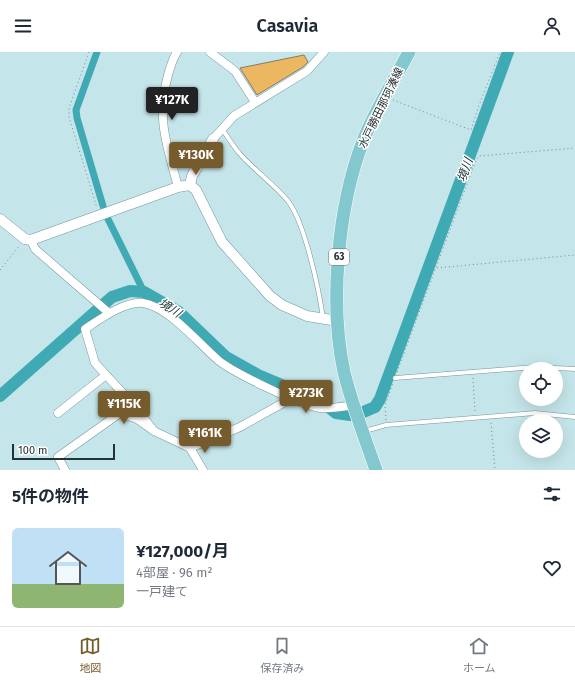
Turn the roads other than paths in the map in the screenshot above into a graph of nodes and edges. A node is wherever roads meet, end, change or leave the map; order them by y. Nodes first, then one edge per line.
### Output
1 (177, 52) edge
2 (210, 52) edge
3 (324, 52) edge
4 (409, 52) edge
5 (255, 102) junction
6 (222, 129) junction
7 (213, 139) joint
8 (190, 185) junction
9 (178, 187) junction
10 (0, 219) edge
11 (28, 239) junction
12 (107, 311) junction
13 (323, 319) junction
14 (338, 321) junction
15 (575, 369) edge
16 (106, 375) junction
17 (395, 378) road end
18 (292, 398) junction
19 (353, 405) junction
20 (58, 413) dead end
21 (575, 417) edge
22 (154, 431) junction
23 (362, 432) junction
24 (190, 448) junction
25 (65, 470) edge
26 (204, 470) edge
27 (376, 470) edge

1 - 9 street
2 - 5 street
3 - 5 street
4 - 14 main road, 水戸勝田那珂湊線 / 63
5 - 6 street
6 - 7 street
6 - 13 lane
7 - 8 street
8 - 9 street
8 - 13 street
9 - 11 street
10 - 11 street
11 - 12 street
12 - 16 street
12 - 18 street
13 - 14 street
14 - 19 main road, 水戸勝田那珂湊線 / 63
15 - 17 lane
16 - 20 street
16 - 22 street
18 - 19 street
18 - 24 street
19 - 23 main road, 水戸勝田那珂湊線 / 63
21 - 23 lane
22 - 24 street
22 - 25 street
23 - 27 main road, 水戸勝田那珂湊線 / 63
24 - 26 street

